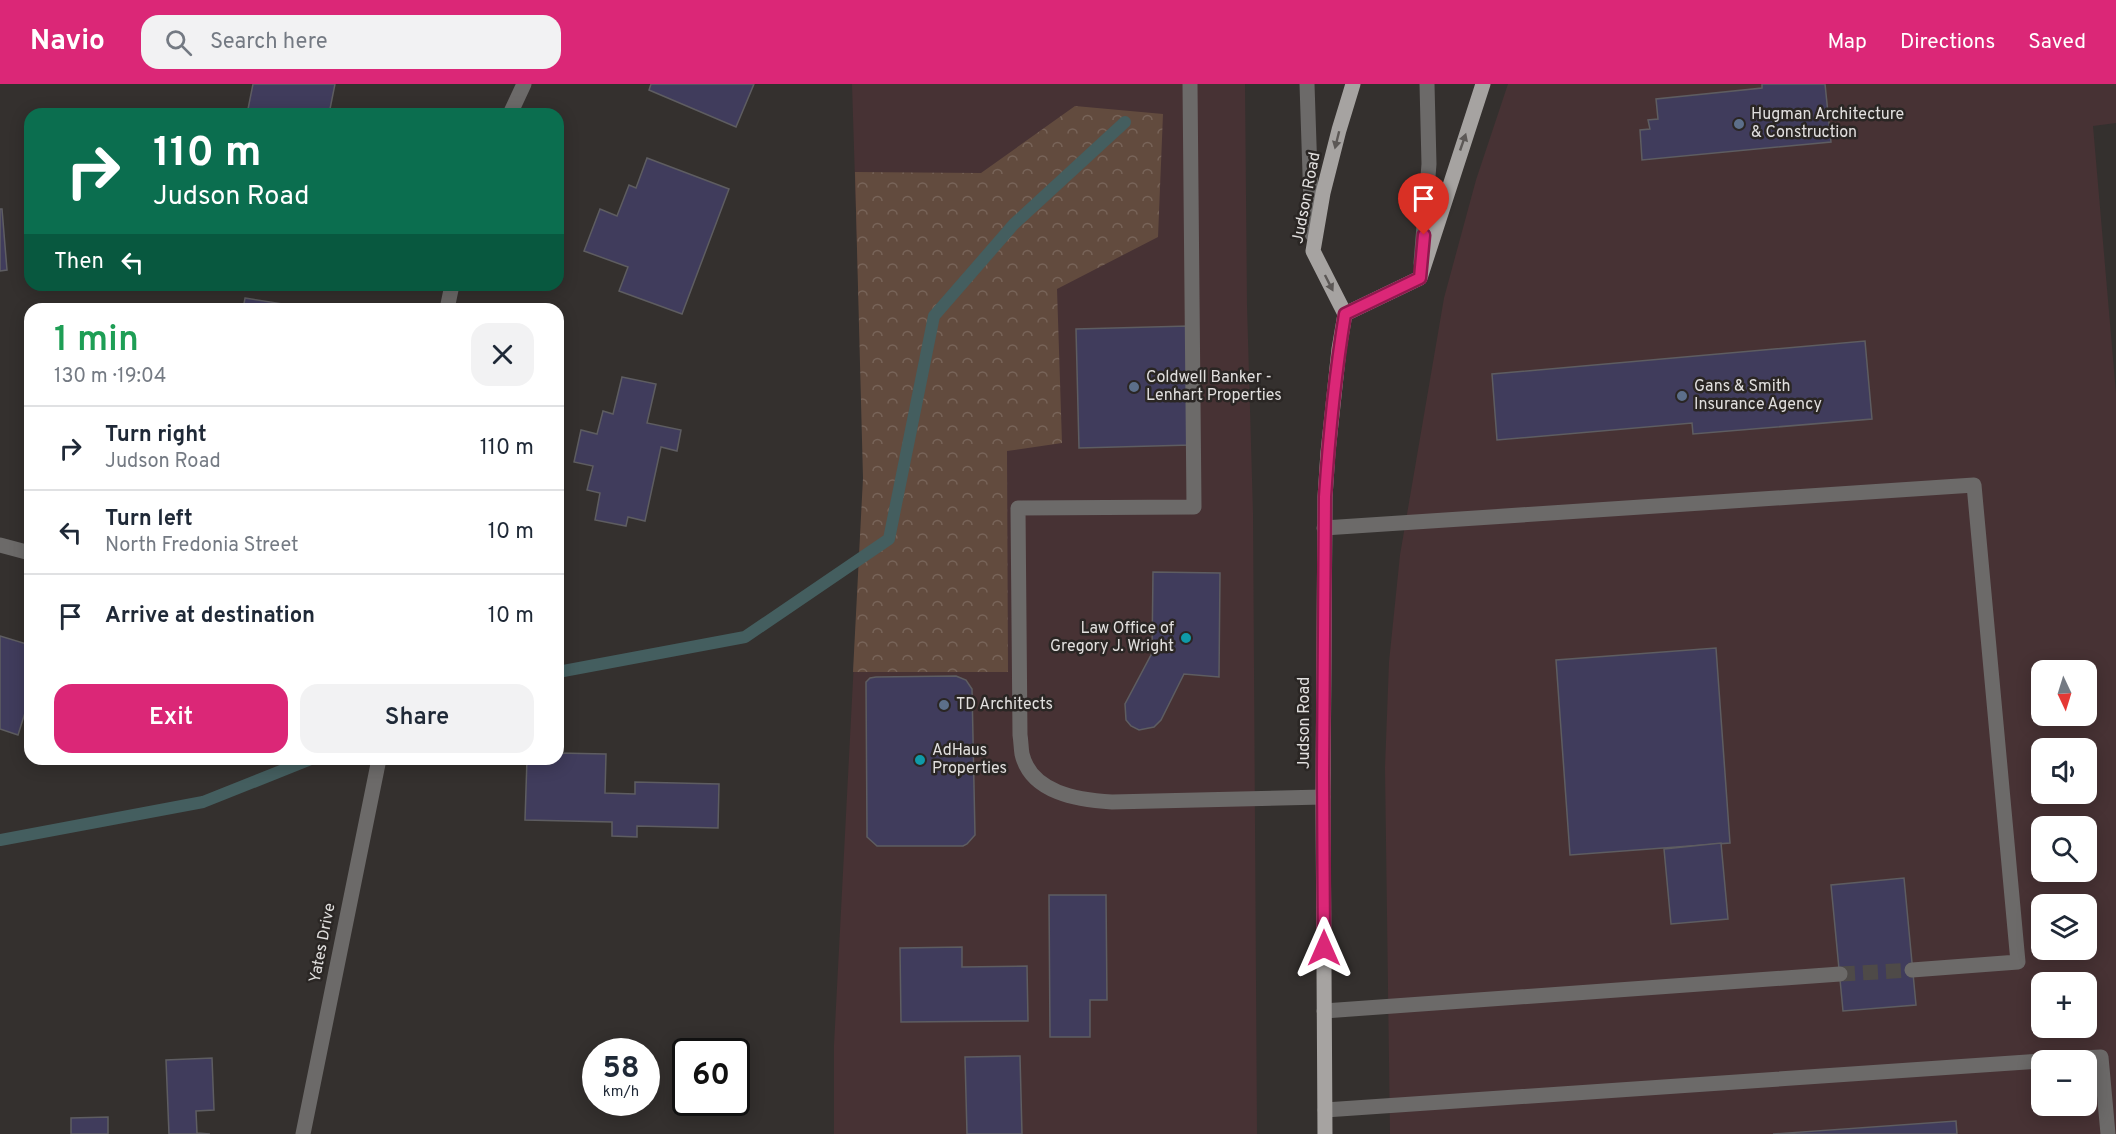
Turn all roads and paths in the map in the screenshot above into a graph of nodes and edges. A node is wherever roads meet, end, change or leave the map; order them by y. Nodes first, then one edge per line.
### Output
1 (524, 84) edge
2 (1190, 84) edge
3 (1307, 84) edge
4 (1353, 84) edge
5 (1427, 84) edge
6 (1483, 84) edge
7 (513, 108) edge
8 (1313, 251) junction
9 (1420, 278) junction
10 (1345, 314) junction
11 (1324, 528) junction
12 (0, 545) edge
13 (24, 551) edge
14 (378, 765) edge
15 (1323, 797) junction
16 (1912, 970) tunnel mouth
17 (1840, 974) tunnel mouth
18 (1324, 1011) junction
19 (2097, 1057) edge
20 (2031, 1062) edge
21 (1325, 1110) junction
22 (303, 1134) edge
23 (1325, 1134) edge
24 (2108, 1134) edge

1 - 7 street
2 - 15 street
3 - 8 street
4 -> 8 main road, Judson Road
5 - 9 street
9 -> 6 main road
8 -> 10 main road, Judson Road
9 - 10 main road
10 - 11 main road, Judson Road
11 - 15 main road, Judson Road
11 - 16 street
12 - 13 street
14 - 22 street, Yates Drive
15 - 18 main road, Judson Road
17 - 18 street
18 - 21 main road, Judson Road
19 - 24 street
20 - 21 street
21 - 23 main road, Judson Road

